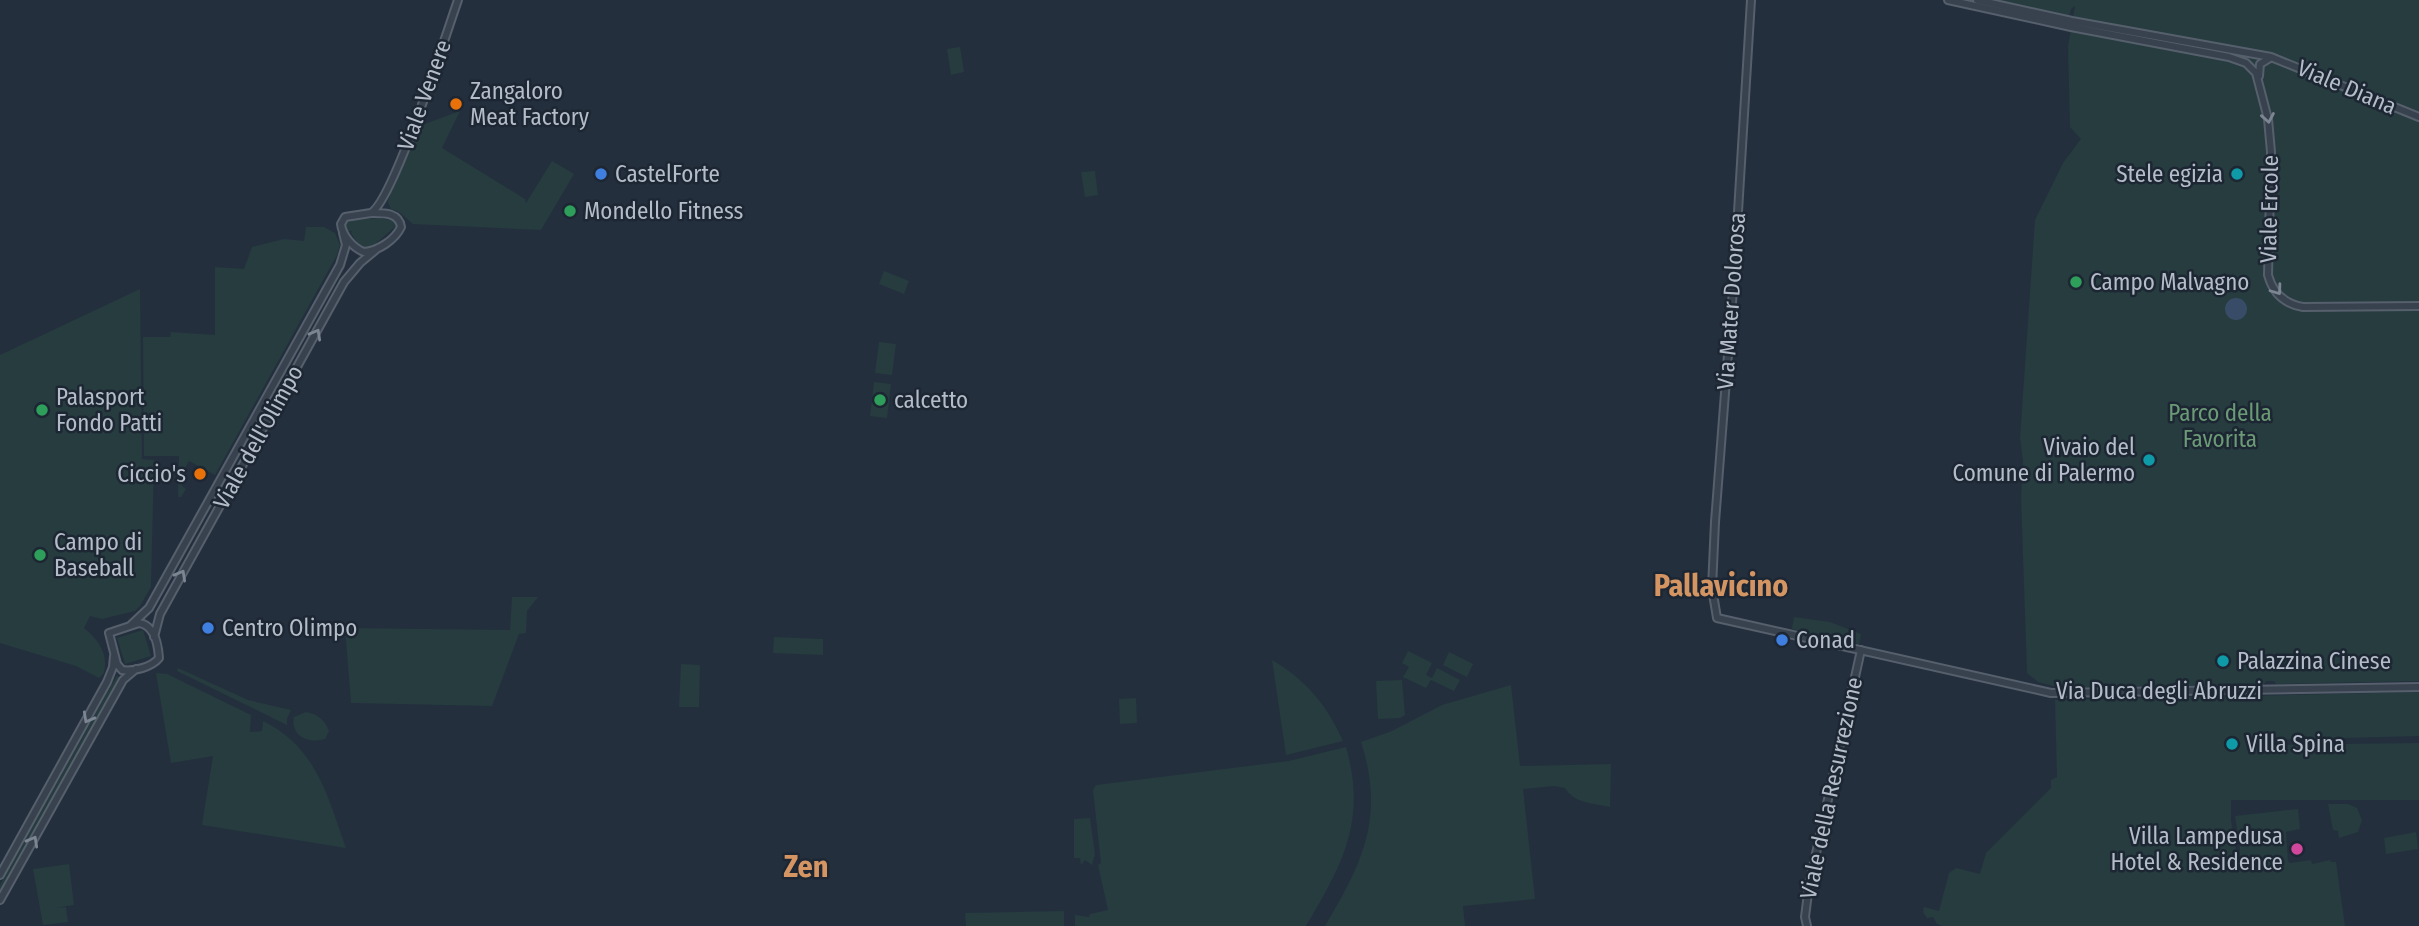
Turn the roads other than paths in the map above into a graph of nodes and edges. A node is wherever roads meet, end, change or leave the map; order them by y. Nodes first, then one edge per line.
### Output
1 (458, 0) edge
2 (1751, 0) edge
3 (1948, 0) edge
4 (1977, 0) edge
5 (2275, 58) junction
6 (2259, 80) junction
7 (2419, 117) edge
8 (388, 188) junction
9 (371, 213) junction
10 (392, 215) junction
11 (343, 233) junction
12 (378, 248) junction
13 (2419, 306) edge
14 (1714, 603) joint
15 (131, 625) junction
16 (154, 637) junction
17 (1861, 650) junction
18 (114, 656) junction
19 (136, 669) junction
20 (2419, 687) edge
21 (0, 875) edge
22 (0, 900) edge
23 (1807, 926) edge

1 - 8 street, Viale Venere
2 - 14 street, Via Mater Dolorosa
3 - 6 street, Viale Ercole
4 - 5 street, Viale Diana
5 - 6 street
5 - 7 street, Viale Diana
6 -> 13 street, Viale Ercole
8 - 9 street, Viale Venere
8 - 10 street
9 - 10 street
9 - 11 street
10 - 12 street, Viale dell'Olimpo
11 - 12 street
11 - 15 street, Viale dell'Olimpo
16 -> 12 street, Viale dell'Olimpo
14 - 17 street, Via Duca degli Abruzzi
15 - 16 street
15 - 18 street
16 - 19 street
17 - 20 street, Via Duca degli Abruzzi
17 - 23 street, Viale della Resurrezione
18 - 19 street
18 -> 21 street
22 -> 19 street

